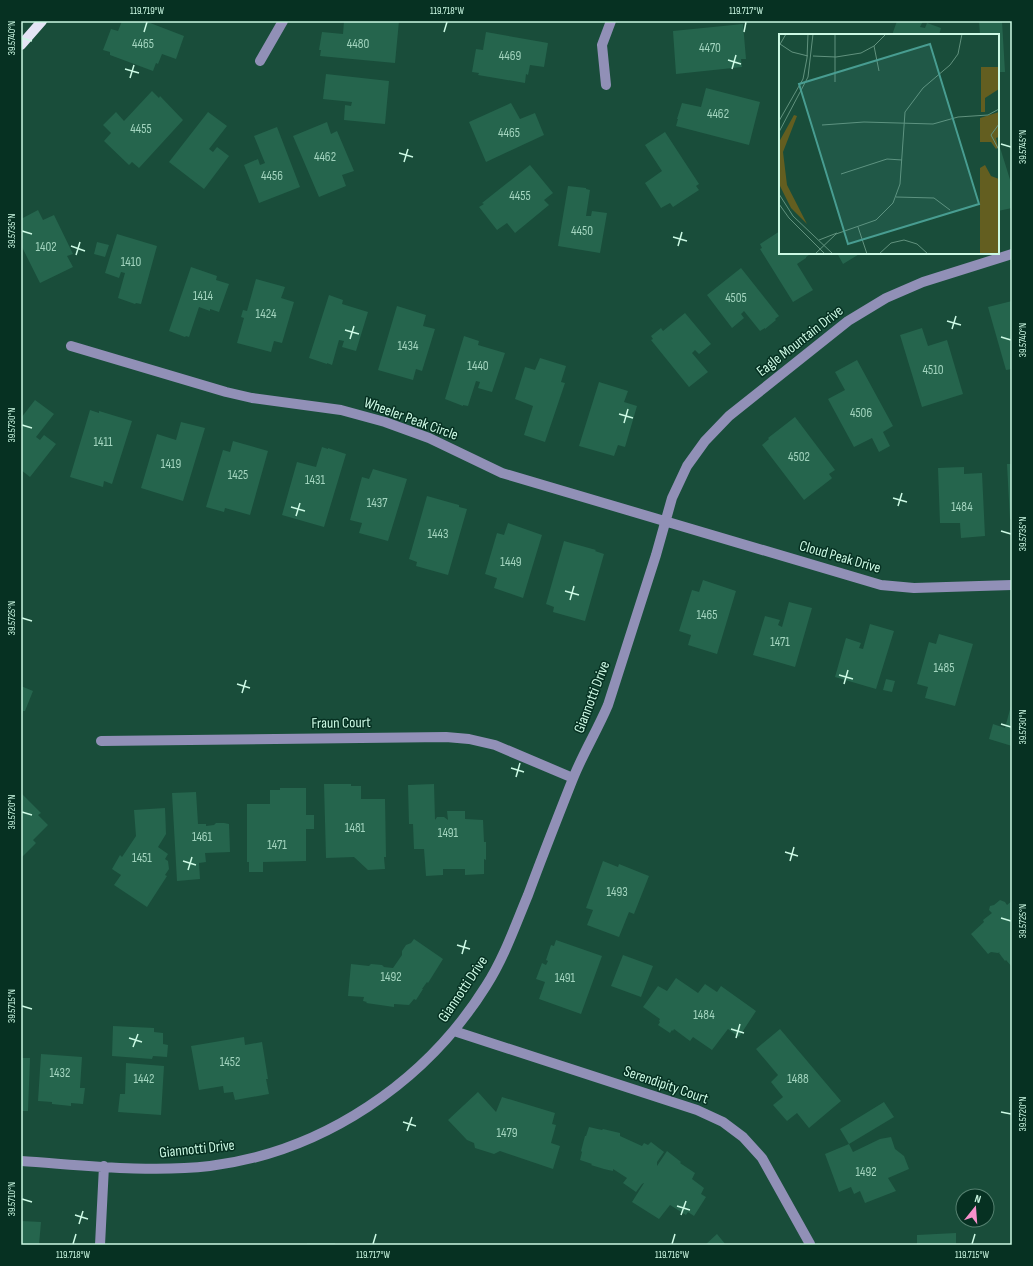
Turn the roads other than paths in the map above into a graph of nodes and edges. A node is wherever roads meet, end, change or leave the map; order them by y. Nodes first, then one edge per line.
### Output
1 (42, 21) edge
2 (283, 21) edge
3 (611, 21) edge
4 (21, 45) edge
5 (260, 60) dead end
6 (606, 85) dead end
7 (1012, 254) edge
8 (71, 346) dead end
9 (665, 522) junction
10 (1012, 585) edge
11 (101, 741) dead end
12 (573, 778) junction
13 (454, 1031) junction
14 (21, 1161) edge
15 (104, 1166) junction
16 (810, 1244) dead end
17 (100, 1245) edge

1 - 4 main road
2 - 5 street
3 - 6 street
7 - 9 street, Eagle Mountain Drive
8 - 9 street, Wheeler Peak Circle
9 - 10 street, Cloud Peak Drive
9 - 12 street, Giannotti Drive
11 - 12 street, Fraun Court
12 - 13 street, Giannotti Drive
13 - 15 street, Giannotti Drive
13 - 16 street, Serendipity Court
14 - 15 street, Giannotti Drive
15 - 17 street

